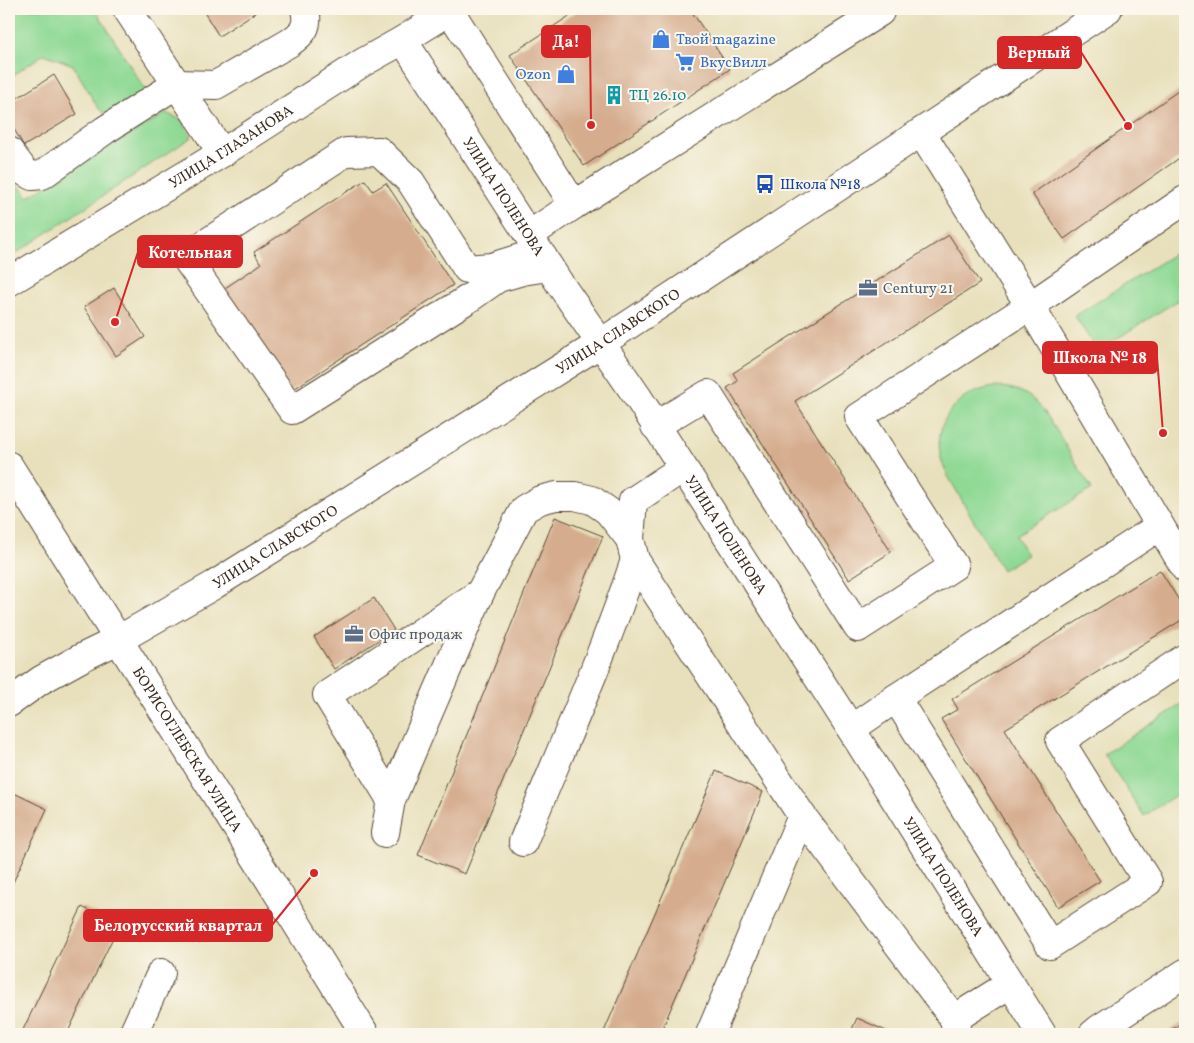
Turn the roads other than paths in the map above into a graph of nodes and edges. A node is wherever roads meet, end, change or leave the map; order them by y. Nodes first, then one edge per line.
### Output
1 (127, 9) edge
2 (305, 9) edge
3 (877, 9) edge
4 (1108, 9) edge
5 (451, 10) edge
6 (403, 40) junction
7 (177, 84) junction
8 (920, 132) junction
9 (9, 152) edge
10 (222, 153) junction
11 (1185, 200) edge
12 (574, 205) junction
13 (541, 253) junction
14 (9, 282) edge
15 (1030, 306) junction
16 (601, 343) junction
17 (655, 426) junction
18 (9, 466) edge
19 (683, 468) junction
20 (1160, 526) junction
21 (633, 550) junction
22 (1185, 568) edge
23 (480, 593) junction
24 (118, 640) junction
25 (1185, 658) edge
26 (896, 698) junction
27 (9, 703) edge
28 (851, 729) junction
29 (391, 800) junction
30 (802, 816) junction
31 (385, 833) dead end
32 (523, 842) dead end
33 (161, 973) dead end
34 (1185, 973) edge
35 (1010, 984) junction
36 (955, 1027) edge
37 (133, 1034) edge
38 (365, 1034) edge
39 (710, 1034) edge
40 (1042, 1034) edge
41 (1093, 1034) edge

1 - 7 street
2 - 7 street
3 - 12 street
4 - 8 street, УЛИЦА СЛАВСКОГО
5 - 6 street, УЛИЦА ГЛАЗАНОВА
5 - 12 street
6 - 10 street, УЛИЦА ГЛАЗАНОВА
6 - 13 street, УЛИЦА ПОЛЕНОВА
7 - 9 street
7 - 10 street
8 - 15 street
8 - 16 street, УЛИЦА СЛАВСКОГО
10 - 14 street, УЛИЦА ГЛАЗАНОВА
11 - 15 street
12 - 13 street
13 - 13 street
13 - 16 street, УЛИЦА ПОЛЕНОВА
15 - 17 street
15 - 20 street
16 - 17 street, УЛИЦА ПОЛЕНОВА
16 - 24 street, УЛИЦА СЛАВСКОГО
17 - 19 street, УЛИЦА ПОЛЕНОВА
18 - 24 street, БОРИСОГЛЕБСКАЯ УЛИЦА
19 - 21 street
19 - 28 street, УЛИЦА ПОЛЕНОВА
20 - 22 street
20 - 26 street
21 - 23 street
21 - 30 street
21 - 32 street
23 - 29 street
23 - 29 street
24 - 27 street, УЛИЦА СЛАВСКОГО
24 - 38 street, БОРИСОГЛЕБСКАЯ УЛИЦА
25 - 26 street
26 - 28 street
28 - 35 street, УЛИЦА ПОЛЕНОВА
29 - 31 street
30 - 36 street
30 - 39 street
33 - 37 street
34 - 41 street
35 - 36 street
35 - 40 street, УЛИЦА ПОЛЕНОВА

